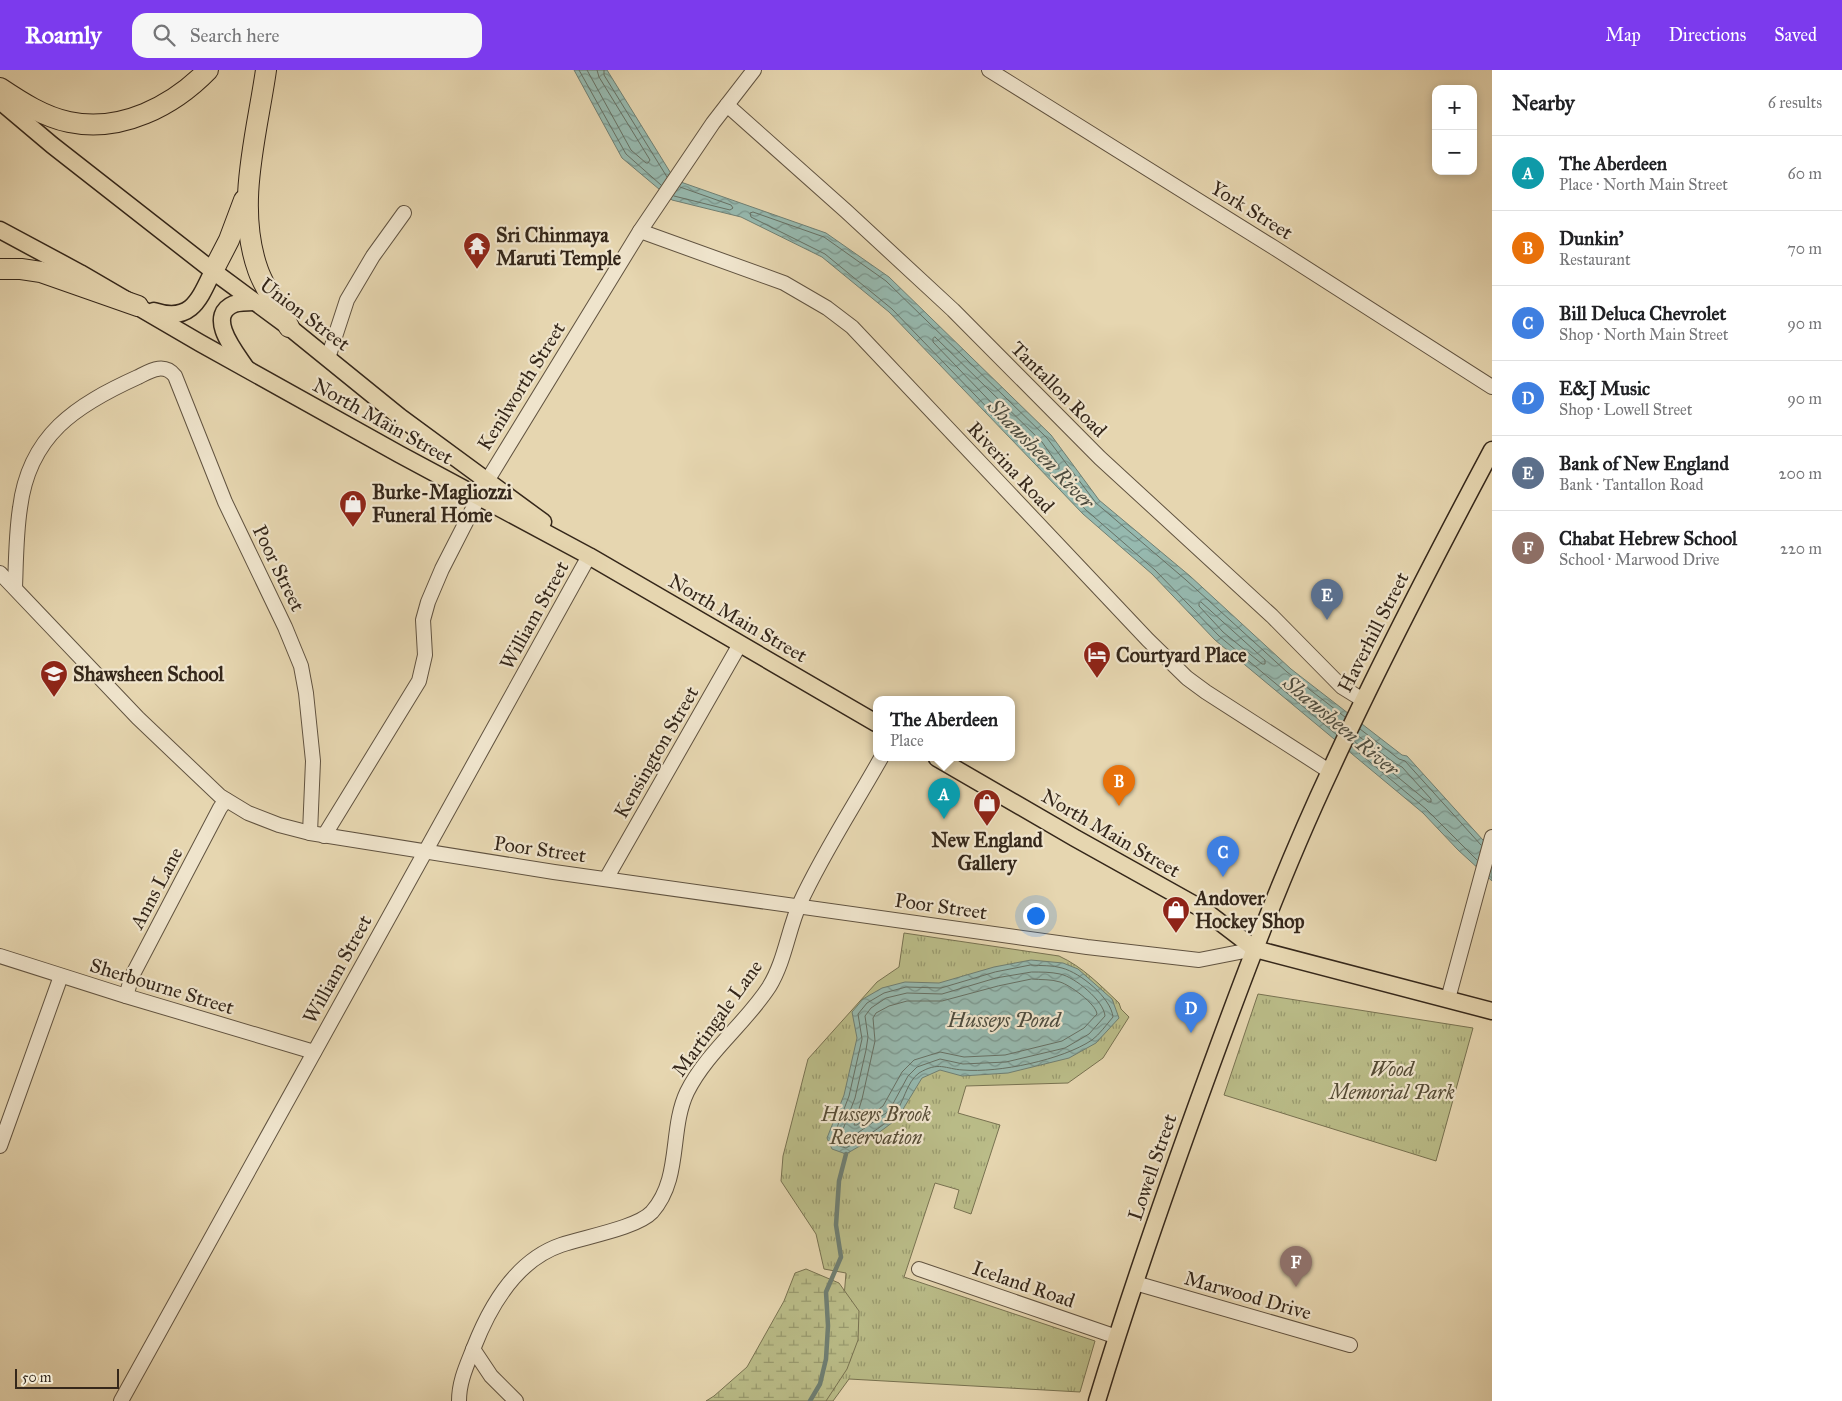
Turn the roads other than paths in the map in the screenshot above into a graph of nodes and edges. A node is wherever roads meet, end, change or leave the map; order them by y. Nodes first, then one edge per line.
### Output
1 (208, 70) edge
2 (266, 70) edge
3 (754, 70) edge
4 (990, 70) edge
5 (0, 88) edge
6 (0, 101) edge
7 (727, 105) junction
8 (247, 192) junction
9 (404, 213) dead end
10 (0, 230) edge
11 (640, 231) junction
12 (0, 269) edge
13 (213, 271) junction
14 (254, 302) junction
15 (138, 306) junction
16 (289, 327) junction
17 (328, 358) junction
18 (247, 370) junction
19 (1492, 387) edge
20 (1492, 450) edge
21 (487, 481) junction
22 (479, 496) junction
23 (589, 556) junction
24 (0, 573) edge
25 (15, 588) junction
26 (740, 644) junction
27 (1360, 705) junction
28 (873, 721) edge
29 (879, 761) edge
30 (942, 761) edge
31 (1329, 771) junction
32 (223, 804) junction
33 (317, 834) junction
34 (1492, 837) edge
35 (425, 852) junction
36 (606, 879) junction
37 (799, 906) junction
38 (1255, 949) junction
39 (0, 956) edge
40 (61, 976) junction
41 (126, 996) junction
42 (1448, 1000) junction
43 (1492, 1011) edge
44 (314, 1052) junction
45 (0, 1146) edge
46 (919, 1269) dead end
47 (1135, 1283) junction
48 (1116, 1337) junction
49 (1350, 1345) dead end
50 (473, 1349) junction
51 (121, 1401) edge
52 (459, 1401) edge
53 (516, 1401) edge
54 (1097, 1401) edge

1 - 5 highway
2 - 8 highway
3 - 7 street, Kenilworth Street
4 - 19 street, York Street
6 - 13 main road, Union Street
7 - 11 street, Kenilworth Street
7 - 27 street, Tantallon Road
8 - 13 highway
8 - 16 highway
9 - 17 street
10 - 15 main road, North Main Street
11 - 21 street, Kenilworth Street
11 - 31 street, Riverina Road
12 - 15 highway
13 - 14 main road, Union Street
13 - 15 main road
14 - 16 main road, Union Street
14 - 18 main road
15 - 18 main road, North Main Street
16 - 17 main road, Union Street
17 - 21 main road, Union Street
18 - 22 main road, North Main Street
20 - 27 main road, Haverhill Street
21 - 22 street, Kenilworth Street
21 - 23 main road, Union Street
22 - 23 main road, North Main Street
22 - 33 street, Kenilworth Street
23 - 26 main road, North Main Street
23 - 35 street, William Street
24 - 25 street
25 - 32 street
25 - 33 street, Poor Street
26 - 28 main road, North Main Street
26 - 36 street, Kensington Street
27 - 31 main road, Haverhill Street
29 - 37 street, Martingale Lane
30 - 38 main road, North Main Street
31 - 38 main road, Haverhill Street
32 - 33 street
32 - 41 street, Anns Lane
33 - 35 street, Poor Street
34 - 42 street
35 - 36 street, Poor Street
35 - 44 street, William Street
36 - 37 street, Poor Street
37 - 38 street, Poor Street
37 - 50 street, Martingale Lane
38 - 42 main road, North Main Street
38 - 47 main road, Lowell Street
39 - 40 street, Sherbourne Street
40 - 41 street, Sherbourne Street
40 - 45 street
41 - 44 street, Sherbourne Street
42 - 43 main road, North Main Street
44 - 51 street, William Street
46 - 48 street, Iceland Road
47 - 48 main road, Lowell Street
47 - 49 street, Marwood Drive
48 - 54 main road, Lowell Street
50 - 52 street, Martingale Lane
50 - 53 street

